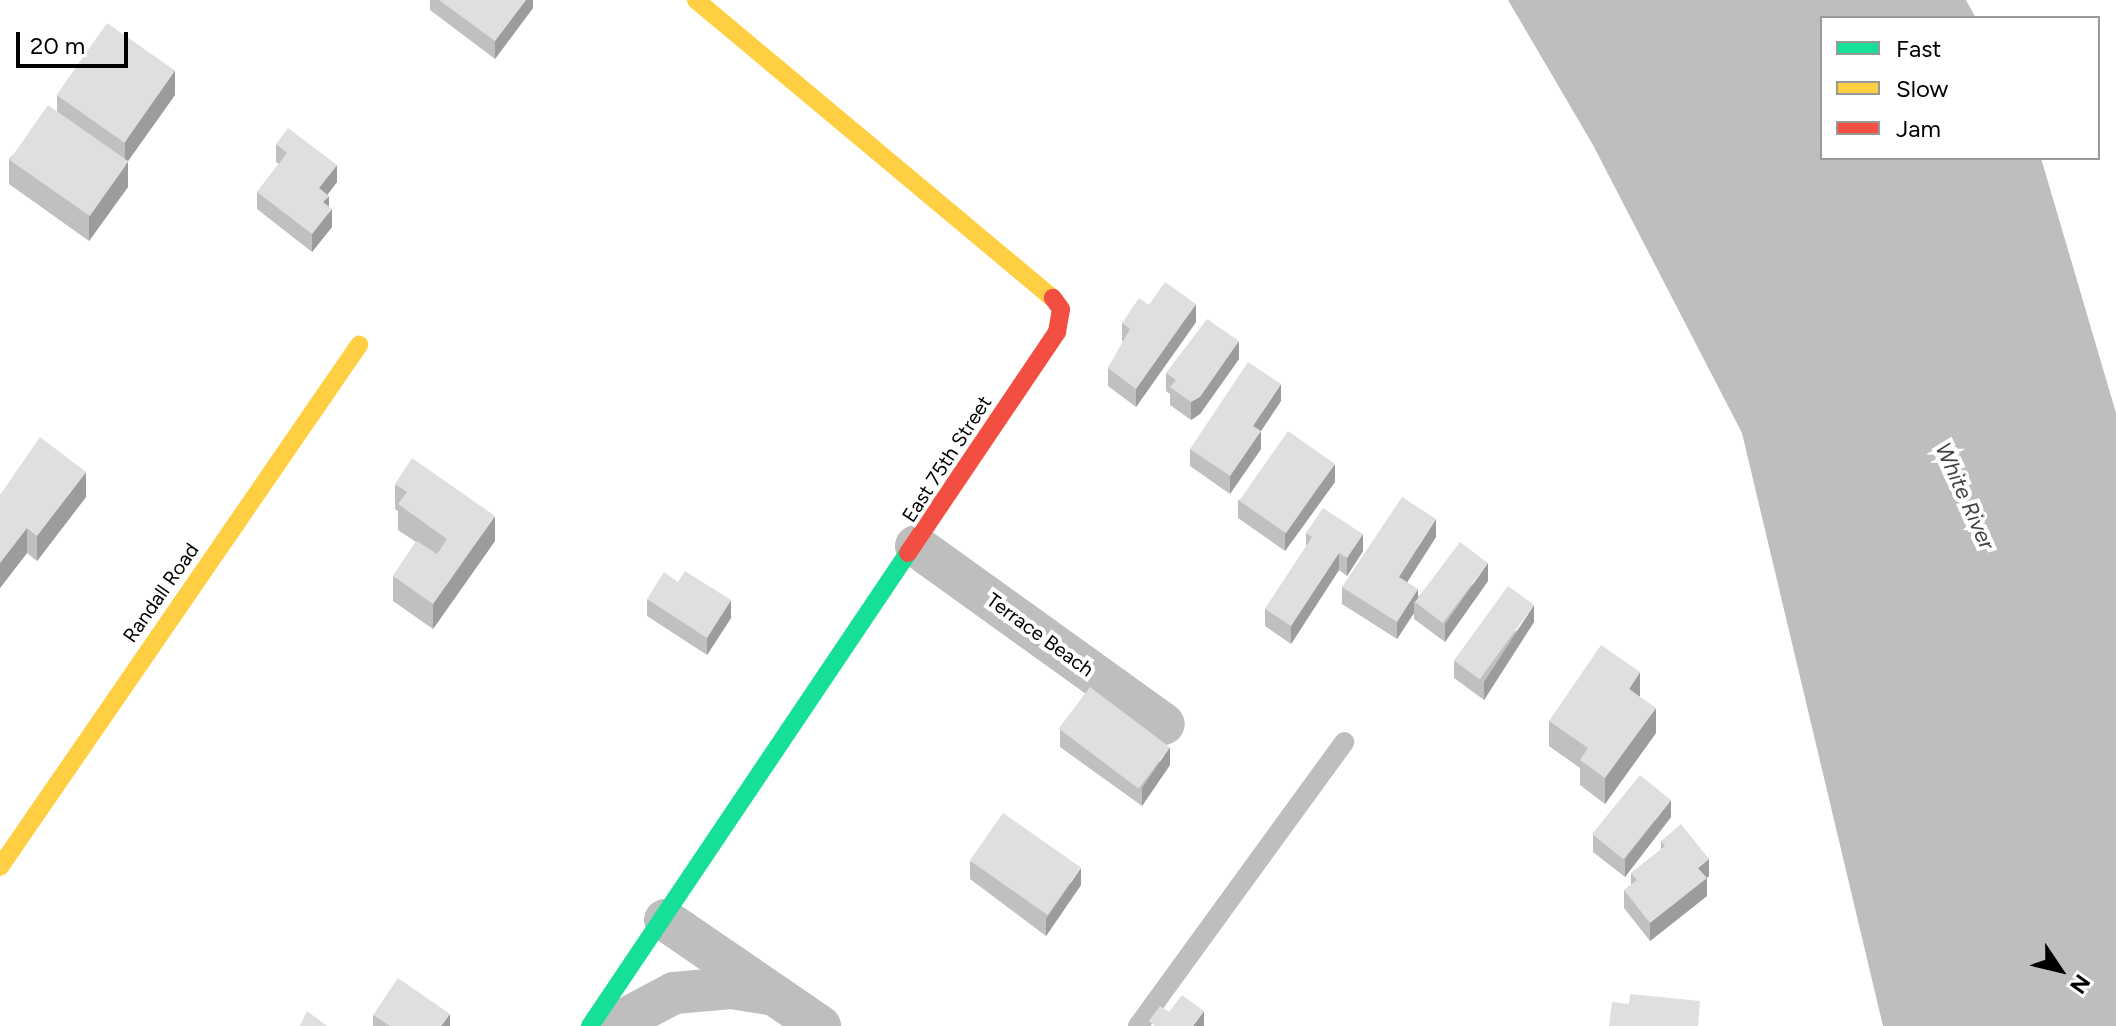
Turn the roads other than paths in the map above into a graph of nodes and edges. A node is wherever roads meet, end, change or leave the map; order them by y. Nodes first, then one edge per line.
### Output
1 (696, 0) edge
2 (359, 345) dead end
3 (916, 546) junction
4 (1164, 724) dead end
5 (1344, 742) dead end
6 (0, 867) edge
7 (665, 920) junction
8 (777, 996) junction
9 (590, 1026) edge
10 (612, 1026) edge
11 (820, 1026) edge
12 (1138, 1026) edge

1 - 3 street, East 75th Street
2 - 6 street, Randall Road
3 - 4 street, Terrace Beach
3 - 7 street, East 75th Street
5 - 12 lane
7 - 8 street
7 - 9 street, East 75th Street
8 - 10 street
8 - 11 street

